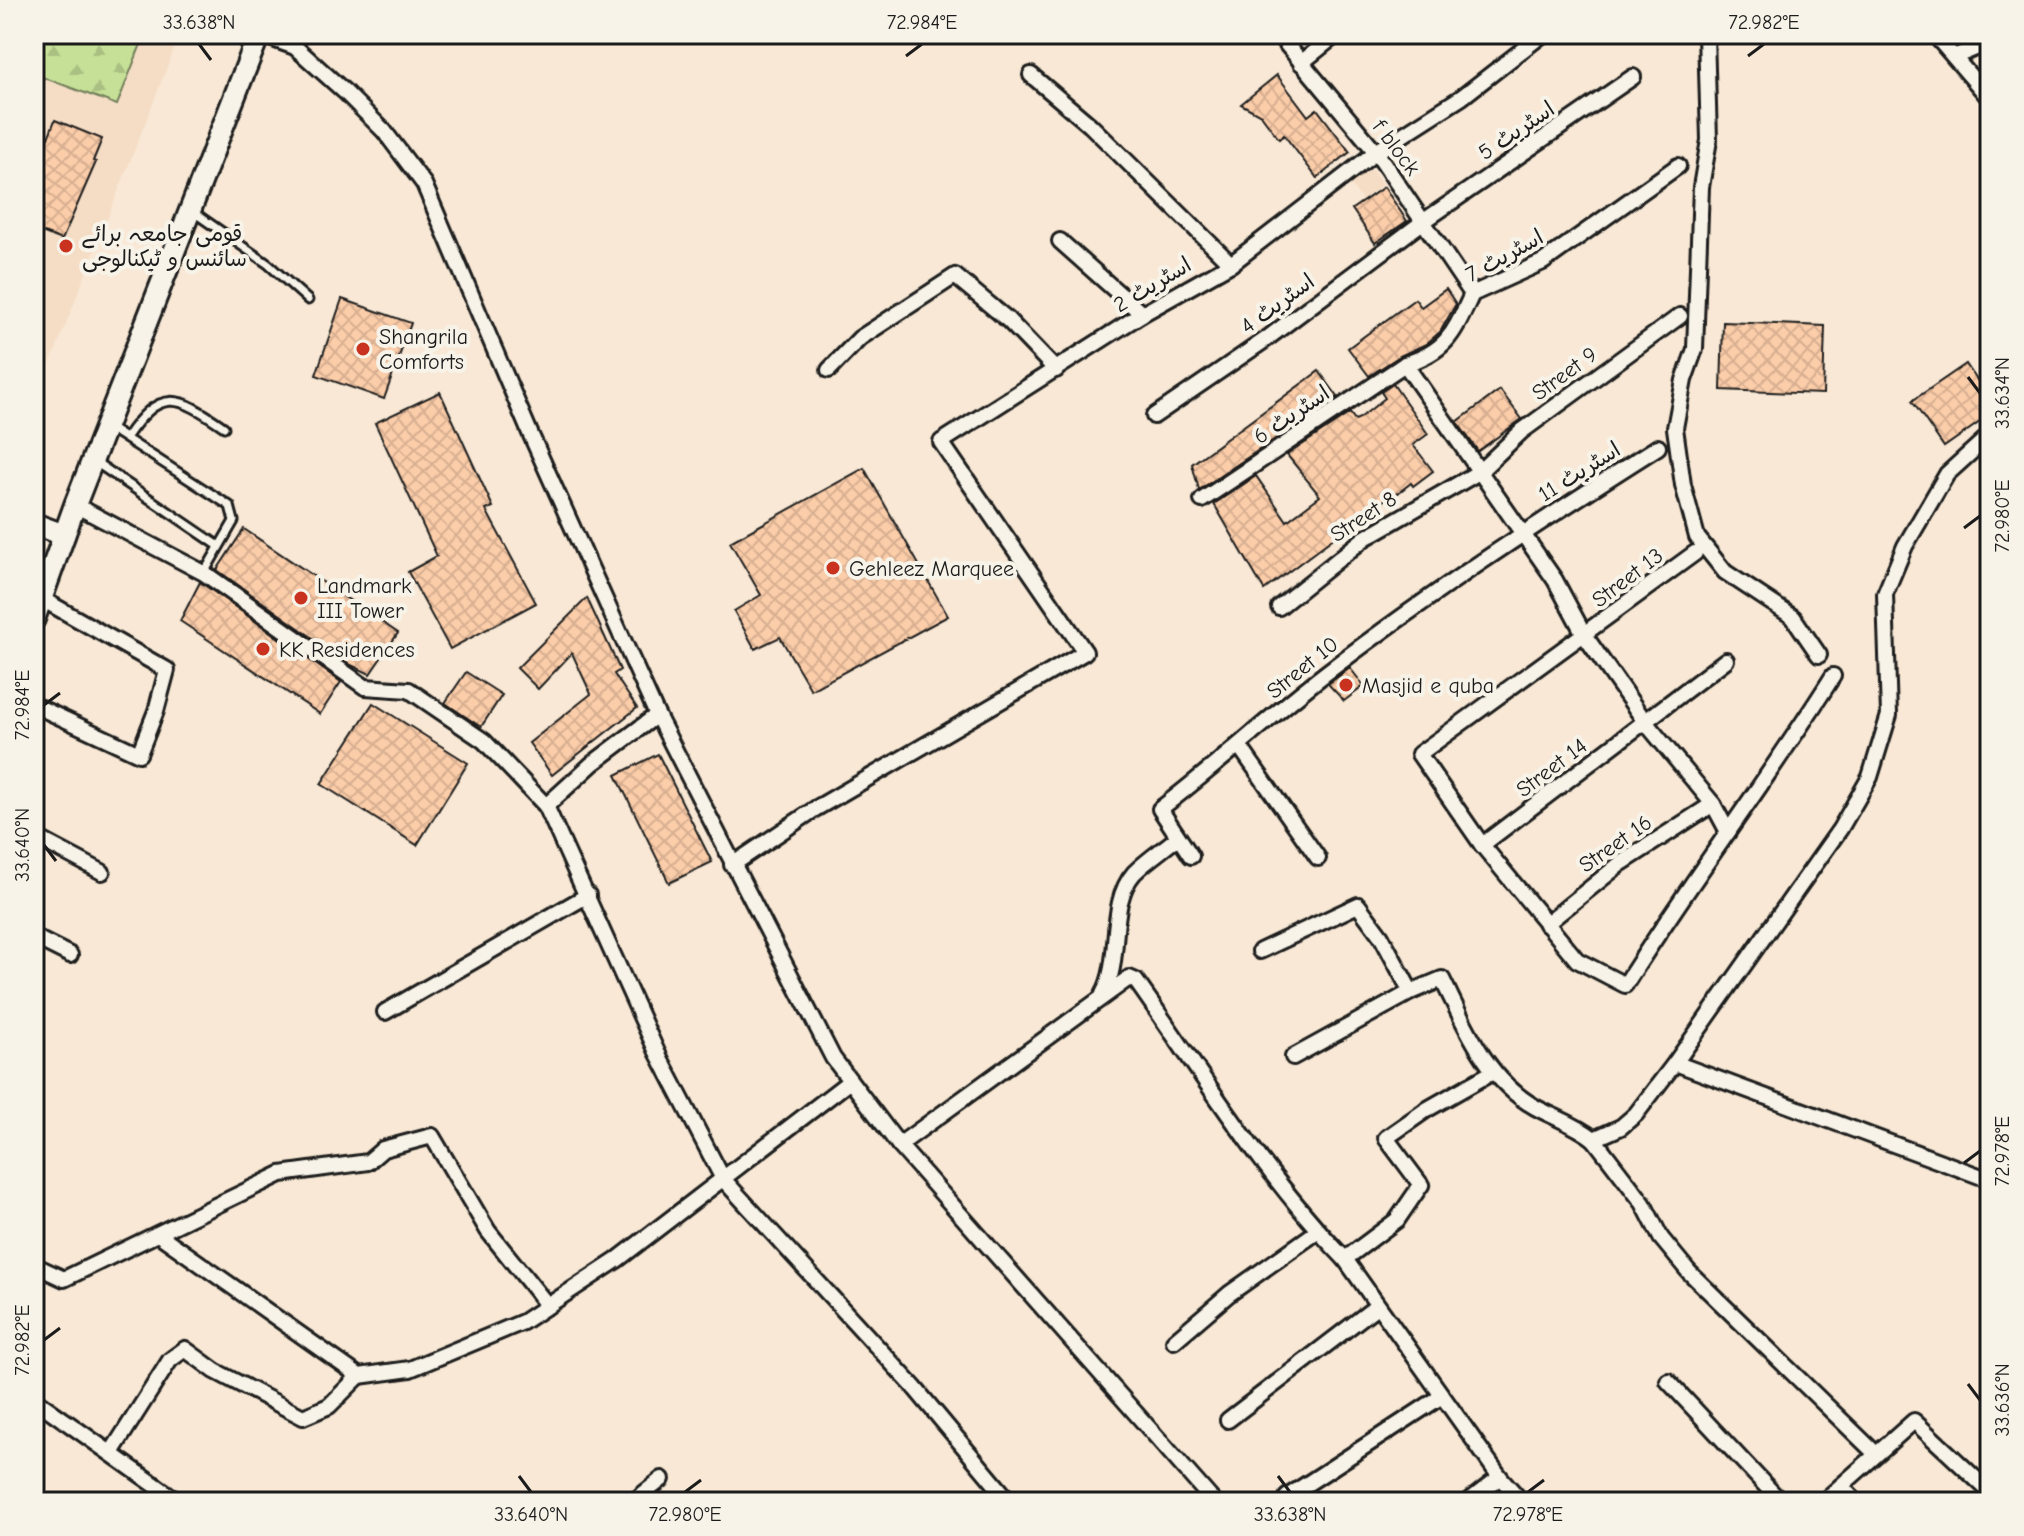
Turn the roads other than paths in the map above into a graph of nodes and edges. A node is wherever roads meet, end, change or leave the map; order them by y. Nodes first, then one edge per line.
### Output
1 (259, 34) edge
2 (1278, 34) edge
3 (1337, 34) edge
4 (1543, 34) edge
5 (1706, 34) edge
6 (1934, 34) edge
7 (1990, 42) edge
8 (1956, 56) junction
9 (1301, 63) junction
10 (1031, 75) dead end
11 (1633, 77) dead end
12 (1990, 99) edge
13 (1376, 152) junction
14 (1678, 166) dead end
15 (190, 210) junction
16 (1424, 221) junction
17 (1060, 241) dead end
18 (1231, 264) junction
19 (1472, 294) junction
20 (308, 300) dead end
21 (1142, 314) junction
22 (1680, 316) dead end
23 (1405, 364) junction
24 (829, 370) dead end
25 (1056, 370) junction
26 (1154, 416) dead end
27 (106, 425) junction
28 (224, 427) dead end
29 (1990, 435) edge
30 (126, 438) junction
31 (1658, 447) dead end
32 (92, 460) junction
33 (1479, 472) junction
34 (1202, 500) dead end
35 (75, 505) junction
36 (34, 524) edge
37 (1523, 533) junction
38 (64, 535) junction
39 (219, 546) junction
40 (1695, 553) dead end
41 (204, 573) junction
42 (42, 599) junction
43 (1279, 607) dead end
44 (34, 619) edge
45 (1585, 636) junction
46 (1819, 655) dead end
47 (1726, 660) dead end
48 (1833, 676) dead end
49 (34, 705) edge
50 (657, 715) junction
51 (1646, 723) junction
52 (1240, 747) junction
53 (1713, 804) junction
54 (546, 806) junction
55 (1728, 832) junction
56 (34, 836) edge
57 (1178, 837) junction
58 (1482, 845) junction
59 (1191, 856) dead end
60 (1318, 858) dead end
61 (732, 865) junction
62 (102, 872) dead end
63 (588, 895) junction
64 (1546, 924) junction
65 (34, 937) edge
66 (1260, 951) dead end
67 (70, 955) dead end
68 (1411, 992) junction
69 (1099, 1001) junction
70 (385, 1012) dead end
71 (1293, 1057) dead end
72 (1675, 1063) junction
73 (1491, 1073) junction
74 (850, 1081) junction
75 (1594, 1139) junction
76 (899, 1145) junction
77 (723, 1179) junction
78 (1990, 1180) edge
79 (1318, 1231) junction
80 (158, 1234) junction
81 (1345, 1259) junction
82 (34, 1265) edge
83 (548, 1306) junction
84 (1377, 1306) junction
85 (1174, 1341) dead end
86 (359, 1376) junction
87 (1668, 1381) dead end
88 (1442, 1396) junction
89 (34, 1399) edge
90 (1228, 1420) dead end
91 (111, 1453) junction
92 (1876, 1454) junction
93 (1500, 1477) junction
94 (662, 1479) dead end
95 (1841, 1486) junction
96 (1990, 1492) edge
97 (1287, 1497) dead end
98 (179, 1502) edge
99 (633, 1502) edge
100 (1010, 1502) edge
101 (1214, 1502) edge
102 (1468, 1502) edge
103 (1522, 1502) edge
104 (1781, 1502) edge
105 (1823, 1502) edge
106 (1856, 1502) edge

1 - 15 main road
1 - 50 street
2 - 9 street, f block
3 - 9 street
4 - 13 street, اسٹریٹ 2
5 - 46 street
6 - 8 street
7 - 8 street
8 - 12 street
9 - 13 street, f block
10 - 18 street
11 - 16 street, اسٹریٹ 5
13 - 16 street, f block
13 - 18 street, اسٹریٹ 2
14 - 19 street, اسٹریٹ 7
15 - 20 lane
15 - 27 main road
16 - 19 street, f block
16 - 26 street, اسٹریٹ 4
17 - 21 street
18 - 21 street, اسٹریٹ 2
19 - 23 street, اسٹریٹ 7
21 - 25 street, اسٹریٹ 2
22 - 33 street, Street 9
23 - 33 street
23 - 34 street, اسٹریٹ 6
24 - 25 street
25 - 61 street, اسٹریٹ 2
27 - 30 lane
27 - 32 main road
28 - 30 lane
29 - 72 street
30 - 39 lane
31 - 37 street, اسٹریٹ 11
32 - 35 main road
32 - 39 lane
33 - 37 street
33 - 43 street, Street 8
35 - 38 main road
35 - 41 street
36 - 38 main road
37 - 45 street
37 - 52 street, Street 10
38 - 42 main road
39 - 41 lane
40 - 45 street, Street 13
41 - 54 street
42 - 44 main road
42 - 49 street
45 - 51 street
45 - 58 street, Street 13
47 - 51 street, Street 14
48 - 55 street
50 - 54 street
50 - 61 street
51 - 53 street
51 - 58 street, Street 14
52 - 57 street, Street 10
52 - 60 street
53 - 55 street
53 - 64 street, Street 16
54 - 63 street
55 - 64 street
56 - 62 street
57 - 59 street, Street 10
57 - 69 street
58 - 64 street
61 - 74 street
63 - 70 street
63 - 77 street
65 - 67 street
66 - 68 street
68 - 71 street
68 - 73 street
69 - 76 street
69 - 79 street
72 - 75 street
72 - 78 street
73 - 75 street
73 - 81 street
74 - 76 street
74 - 77 street
75 - 92 street
76 - 101 street
77 - 83 street
77 - 100 street
79 - 81 street
79 - 85 street
80 - 82 street
80 - 83 street
80 - 86 street
81 - 84 street
83 - 86 street
84 - 88 street
84 - 90 street
86 - 91 street
87 - 104 street
88 - 93 street
88 - 97 street
89 - 91 street
91 - 98 street
92 - 95 street
92 - 96 street
93 - 102 street
93 - 103 street
94 - 99 street
95 - 105 street
95 - 106 street

